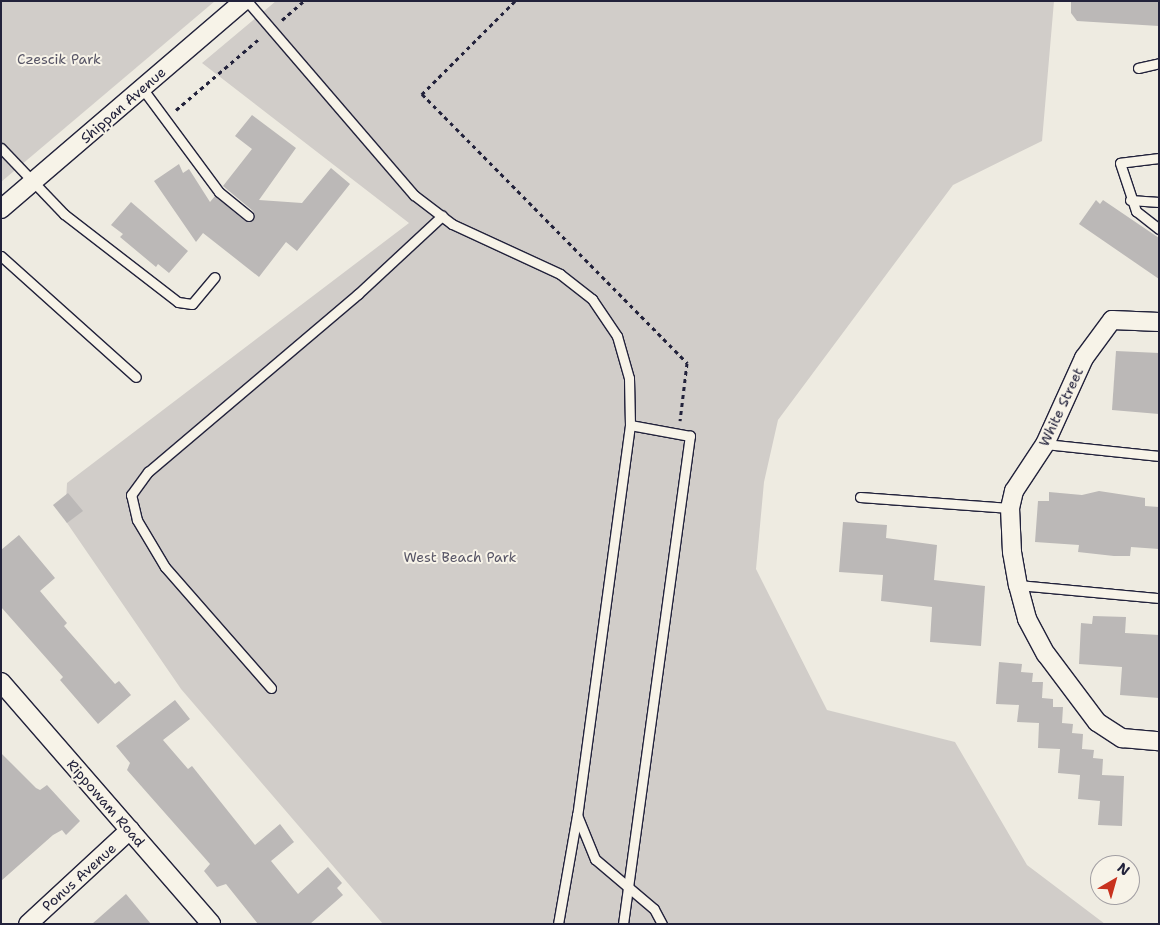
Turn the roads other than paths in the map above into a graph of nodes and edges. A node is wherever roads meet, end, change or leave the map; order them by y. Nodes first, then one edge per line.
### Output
1 (246, 1) edge
2 (1159, 63) edge
3 (1138, 68) dead end
4 (142, 88) junction
5 (1, 148) edge
6 (1159, 158) edge
7 (33, 182) junction
8 (1130, 200) junction
9 (1159, 202) edge
10 (1, 209) edge
11 (249, 216) dead end
12 (442, 216) junction
13 (1159, 229) edge
14 (1, 256) edge
15 (215, 277) dead end
16 (1159, 322) edge
17 (136, 377) dead end
18 (630, 424) junction
19 (1045, 444) junction
20 (1159, 456) edge
21 (860, 497) dead end
22 (1010, 508) junction
23 (1018, 585) junction
24 (1159, 598) edge
25 (1, 682) edge
26 (271, 688) dead end
27 (1159, 741) edge
28 (577, 815) junction
29 (130, 830) junction
30 (630, 889) junction
31 (28, 924) edge
32 (211, 924) edge
33 (558, 924) edge
34 (623, 924) edge
35 (662, 924) edge

1 - 4 street, Shippan Avenue
1 - 12 lane
2 - 3 lane
4 - 7 street, Shippan Avenue
4 - 11 lane
5 - 7 lane
6 - 8 lane
7 - 10 street, Shippan Avenue
7 - 15 lane
8 - 9 lane
8 - 13 lane
12 - 18 lane
12 - 26 lane
14 - 17 lane
16 - 19 street, White Street
18 - 28 lane
18 - 30 lane
19 - 20 lane
19 - 22 street, White Street
21 - 22 lane
22 - 23 street, White Street
23 - 24 lane
23 - 27 street, White Street
25 - 29 street, Rippowam Road
28 - 30 lane
28 - 33 lane
29 - 31 street, Ponus Avenue
29 - 32 street, Rippowam Road
30 - 34 lane
30 - 35 lane

